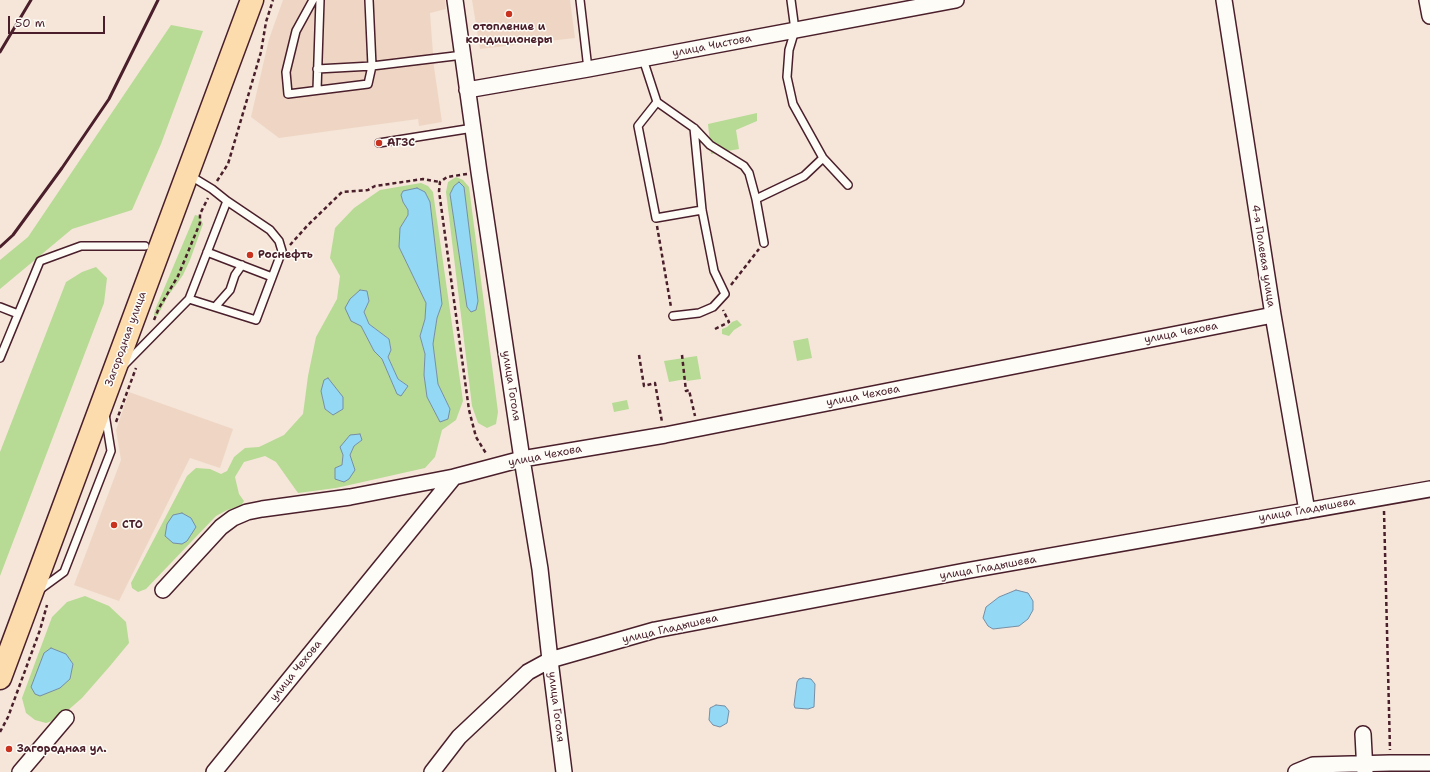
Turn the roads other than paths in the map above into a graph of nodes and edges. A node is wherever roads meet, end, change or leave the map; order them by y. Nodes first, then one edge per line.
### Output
1 (236, 0) edge
2 (252, 0) edge
3 (313, 0) edge
4 (320, 0) edge
5 (369, 0) edge
6 (455, 0) edge
7 (580, 0) edge
8 (791, 0) edge
9 (956, 0) edge
10 (1224, 0) edge
11 (1427, 0) edge
12 (928, 2) edge
13 (1430, 16) edge
14 (795, 30) junction
15 (463, 55) junction
16 (643, 59) junction
17 (372, 66) junction
18 (317, 68) junction
19 (588, 69) junction
20 (317, 90) junction
21 (468, 90) junction
22 (657, 102) junction
23 (473, 128) junction
24 (694, 128) junction
25 (379, 143) dead end
26 (823, 158) junction
27 (187, 173) junction
28 (848, 185) dead end
29 (756, 199) junction
30 (227, 201) junction
31 (702, 210) junction
32 (764, 243) road end
33 (145, 246) junction
34 (207, 252) junction
35 (242, 265) junction
36 (272, 277) junction
37 (189, 299) junction
38 (0, 307) edge
39 (215, 307) junction
40 (18, 314) junction
41 (1272, 315) junction
42 (673, 316) road end
43 (0, 358) edge
44 (113, 376) junction
45 (522, 459) junction
46 (454, 477) junction
47 (1430, 489) edge
48 (1307, 511) junction
49 (163, 590) dead end
50 (0, 636) edge
51 (550, 660) junction
52 (0, 678) edge
53 (66, 718) dead end
54 (1363, 734) dead end
55 (1430, 764) edge
56 (1365, 768) edge
57 (20, 772) edge
58 (214, 772) edge
59 (432, 772) edge
60 (564, 772) edge
61 (1296, 772) edge

1 - 33 highway, Загородная улица
2 - 27 highway, Загородная улица
3 - 20 lane
4 - 18 lane
5 - 17 lane
6 - 15 street, улица Гоголя
7 - 19 lane
8 - 14 lane
9 - 12 street, улица Чистова
10 - 41 street, 4-я Полевая улица
11 - 13 street
12 - 14 street, улица Чистова
14 - 16 street, улица Чистова
14 - 26 lane
15 - 17 lane
15 - 21 street, улица Гоголя
16 - 19 street, улица Чистова
16 - 22 lane
17 - 18 lane
17 - 20 lane
18 - 20 lane
19 - 21 street, улица Чистова
21 - 23 street, улица Гоголя
22 - 24 lane
22 - 31 lane
23 - 25 lane
23 - 45 street, улица Гоголя
24 - 29 lane
24 - 31 lane
26 - 28 lane
26 - 29 lane
27 - 30 lane
27 - 44 highway, Загородная улица
29 - 32 lane
30 - 34 lane
30 - 36 lane
31 - 42 lane
33 - 40 lane
33 - 50 highway, Загородная улица
34 - 35 lane
34 - 37 lane
35 - 36 lane
35 - 39 lane
36 - 39 lane
37 - 39 lane
37 - 44 lane
38 - 40 lane
40 - 43 lane
41 - 45 street, улица Чехова
41 - 48 street, 4-я Полевая улица
44 - 52 highway, Загородная улица
45 - 46 street, улица Чехова
45 - 51 street, улица Гоголя
46 - 49 street, улица Чехова
46 - 58 street, улица Чехова
47 - 48 street, улица Гладышева
48 - 51 street, улица Гладышева
51 - 59 street, улица Гладышева
51 - 60 street, улица Гоголя
53 - 57 street
54 - 56 street
55 - 56 street
56 - 61 street

